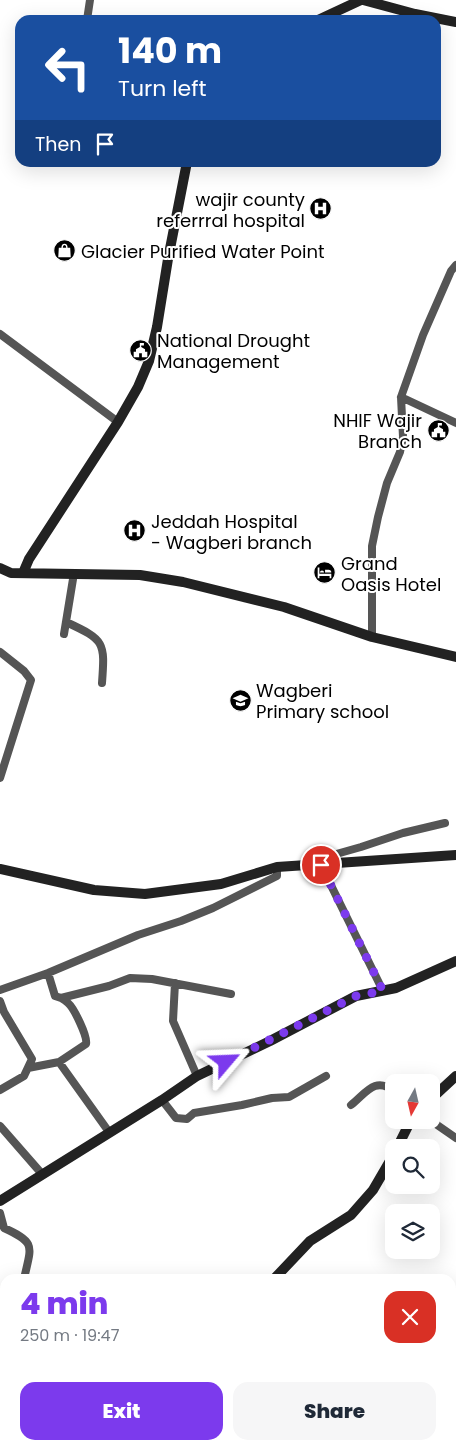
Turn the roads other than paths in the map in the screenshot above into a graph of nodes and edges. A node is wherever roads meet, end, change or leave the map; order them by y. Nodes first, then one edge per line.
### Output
1 (90, 0) edge
2 (362, 0) edge
3 (88, 15) edge
4 (329, 15) edge
5 (420, 15) edge
6 (441, 19) edge
7 (456, 22) edge
8 (186, 167) edge
9 (456, 265) edge
10 (0, 334) edge
11 (401, 397) junction
12 (118, 422) junction
13 (456, 423) edge
14 (0, 568) edge
15 (23, 573) junction
16 (74, 573) junction
17 (5, 574) edge
18 (66, 622) junction
19 (64, 634) dead end
20 (372, 636) junction
21 (0, 652) edge
22 (456, 656) edge
23 (102, 683) dead end
24 (0, 778) edge
25 (445, 823) dead end
26 (456, 855) edge
27 (321, 865) junction
28 (278, 867) junction
29 (0, 869) edge
30 (456, 961) edge
31 (48, 973) junction
32 (175, 983) junction
33 (0, 990) edge
34 (383, 991) junction
35 (231, 994) dead end
36 (61, 998) junction
37 (0, 1001) edge
38 (59, 1062) junction
39 (28, 1068) junction
40 (197, 1076) junction
41 (326, 1076) dead end
42 (456, 1076) edge
43 (385, 1085) edge
44 (0, 1090) edge
45 (440, 1091) edge
46 (162, 1100) junction
47 (351, 1105) dead end
48 (0, 1126) edge
49 (440, 1127) edge
50 (109, 1132) junction
51 (456, 1138) edge
52 (385, 1169) edge
53 (42, 1174) junction
54 (0, 1201) edge
55 (0, 1213) edge
56 (25, 1274) edge
57 (279, 1274) edge

1 - 3 street
2 - 4 street
2 - 5 street
6 - 7 street
8 - 12 street
9 - 11 street
10 - 12 street
11 - 13 street
11 - 20 street
12 - 15 street
14 - 17 street
15 - 16 street
15 - 17 street
16 - 18 street
16 - 20 street
18 - 19 street
18 - 23 street
20 - 22 street
21 - 24 street
25 - 28 street
26 - 27 street
27 - 28 street
27 - 34 street
28 - 29 street
28 - 31 street
30 - 34 street
31 - 33 street
31 - 36 street
32 - 35 street
32 - 36 street
32 - 40 street
34 - 40 street
36 - 38 street
37 - 39 street
38 - 39 street
38 - 50 street
39 - 44 street
40 - 46 street
41 - 46 street
42 - 45 street
43 - 47 street
46 - 50 street
48 - 53 street
49 - 51 street
50 - 53 street
52 - 57 street
53 - 54 street
55 - 56 street

